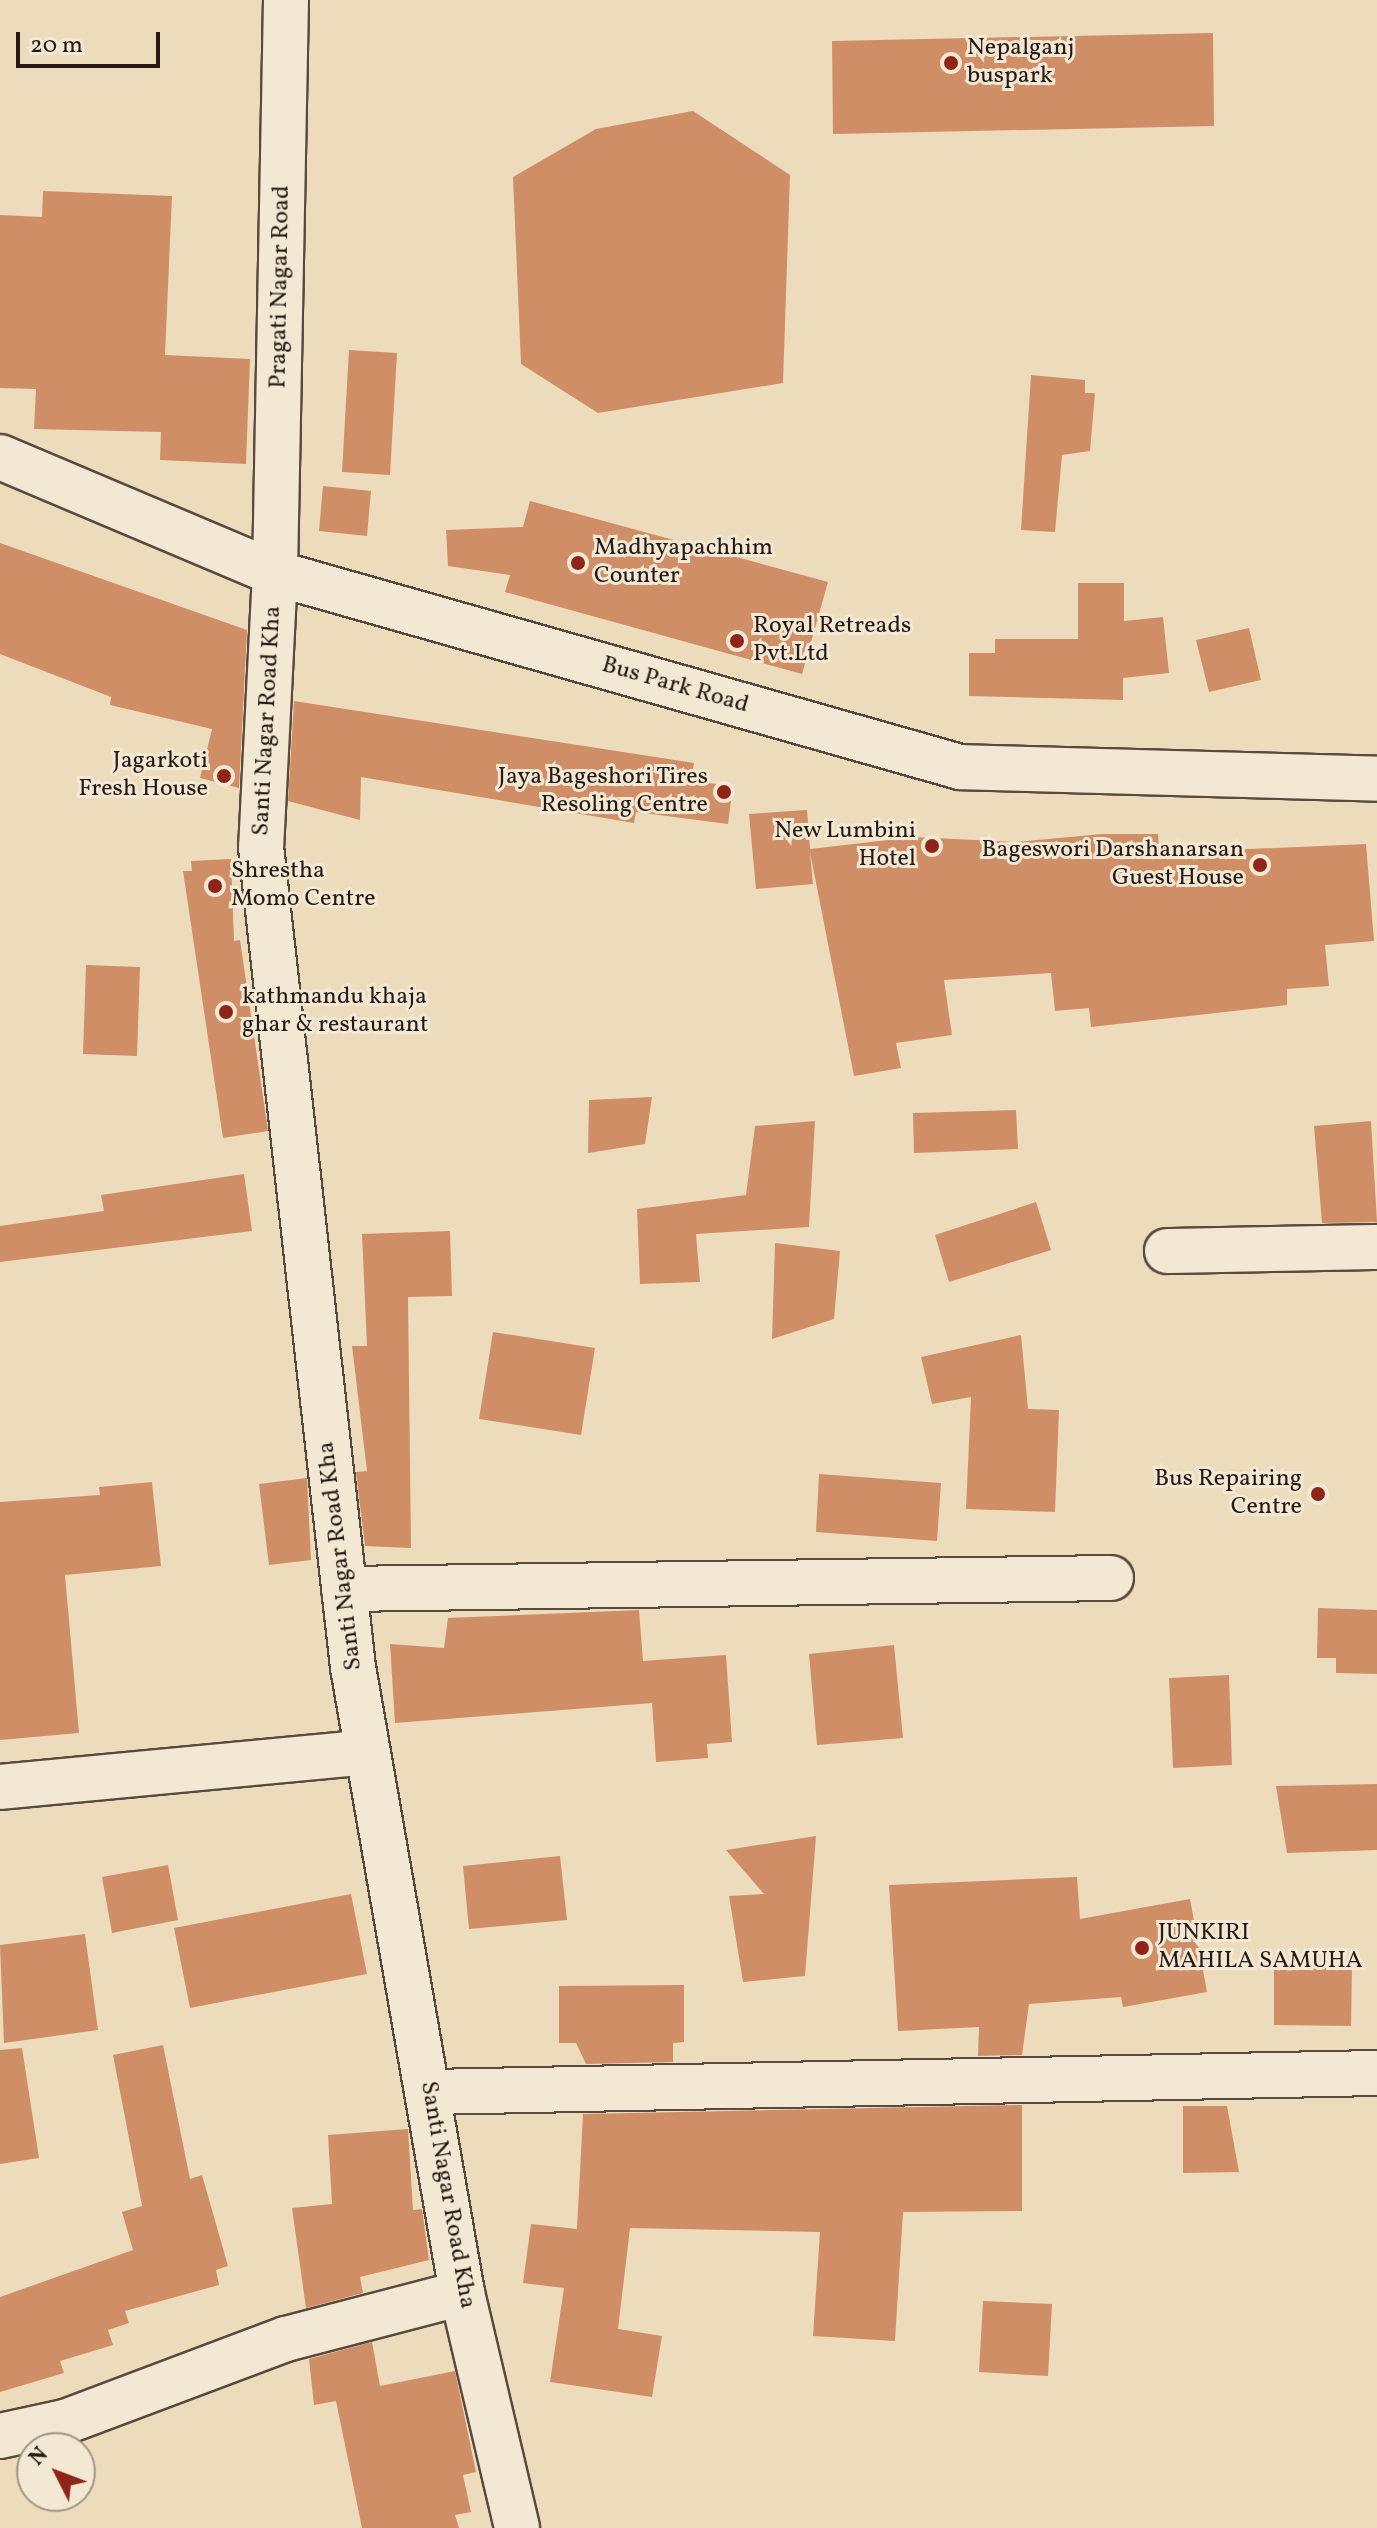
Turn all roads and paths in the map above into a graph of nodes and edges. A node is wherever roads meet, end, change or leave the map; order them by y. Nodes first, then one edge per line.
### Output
1 (286, 0) edge
2 (0, 457) edge
3 (275, 573) junction
4 (1377, 779) edge
5 (1377, 1247) edge
6 (1167, 1251) dead end
7 (1111, 1578) dead end
8 (344, 1589) junction
9 (367, 1752) junction
10 (0, 1787) edge
11 (1377, 2073) edge
12 (430, 2092) junction
13 (462, 2293) junction
14 (0, 2436) edge
15 (517, 2528) edge

1 - 3 street, Pragati Nagar Road
2 - 3 street, Bus Park Road
3 - 4 street, Bus Park Road
3 - 8 street, Santi Nagar Road Kha
5 - 6 street
7 - 8 street
8 - 9 street, Santi Nagar Road Kha
9 - 10 street
9 - 12 street, Santi Nagar Road Kha
11 - 12 street
12 - 13 street, Santi Nagar Road Kha
13 - 14 street
13 - 15 street, Santi Nagar Road Kha

